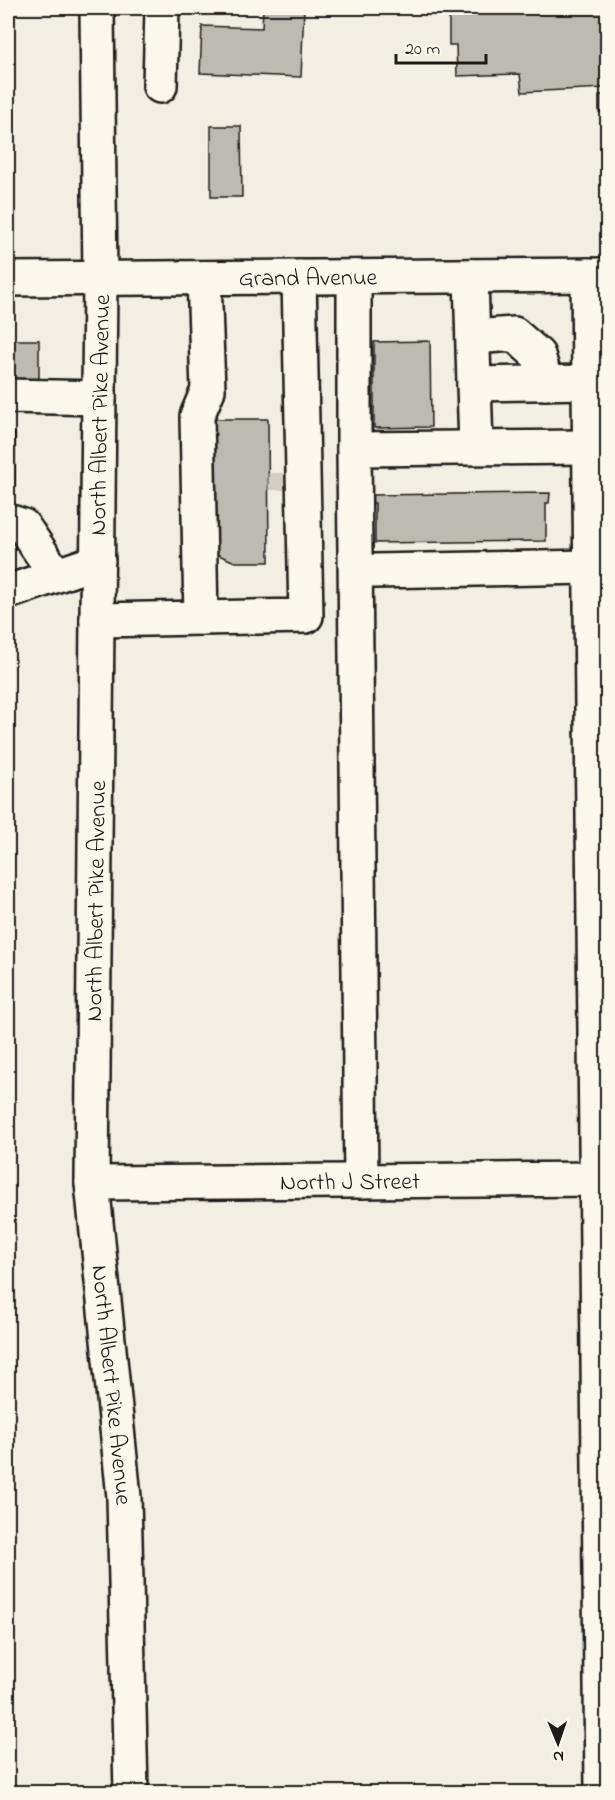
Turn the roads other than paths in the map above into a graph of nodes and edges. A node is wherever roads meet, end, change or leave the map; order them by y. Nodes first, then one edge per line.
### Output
1 (97, 8) edge
2 (162, 8) edge
3 (160, 86) dead end
4 (598, 275) edge
5 (471, 276) junction
6 (299, 277) junction
7 (354, 277) junction
8 (204, 278) junction
9 (8, 279) edge
10 (100, 279) junction
11 (473, 337) junction
12 (588, 382) junction
13 (546, 383) junction
14 (474, 384) junction
15 (8, 396) edge
16 (99, 398) junction
17 (302, 437) junction
18 (476, 447) junction
19 (589, 447) junction
20 (354, 449) junction
21 (8, 521) edge
22 (98, 561) junction
23 (590, 567) junction
24 (374, 571) dead end
25 (56, 575) junction
26 (8, 592) edge
27 (286, 616) junction
28 (201, 618) junction
29 (97, 620) junction
30 (601, 1179) edge
31 (361, 1181) junction
32 (92, 1183) junction
33 (131, 1792) edge
34 (602, 1792) edge

1 - 10 street, North Albert Pike Avenue
2 - 3 street
4 - 5 street, Grand Avenue
4 - 12 street
5 - 7 street, Grand Avenue
5 - 11 street
6 - 7 street, Grand Avenue
6 - 8 street, Grand Avenue
6 - 17 street
7 - 20 street
8 - 10 street, Grand Avenue
8 - 28 street
9 - 10 street, Grand Avenue
10 - 16 street, North Albert Pike Avenue
11 - 13 street
11 - 14 street
12 - 13 street
12 - 19 street
13 - 14 street
14 - 18 street
15 - 16 street
16 - 22 street, North Albert Pike Avenue
17 - 27 street
17 - 27 street
18 - 19 street
18 - 20 street
19 - 23 street
20 - 31 street
21 - 25 street
22 - 25 street
22 - 29 street, North Albert Pike Avenue
23 - 24 street
23 - 30 street
25 - 26 street
27 - 28 street
28 - 29 street
29 - 32 street, North Albert Pike Avenue
30 - 31 street, North J Street
30 - 34 street
31 - 32 street, North J Street
32 - 33 street, North Albert Pike Avenue

